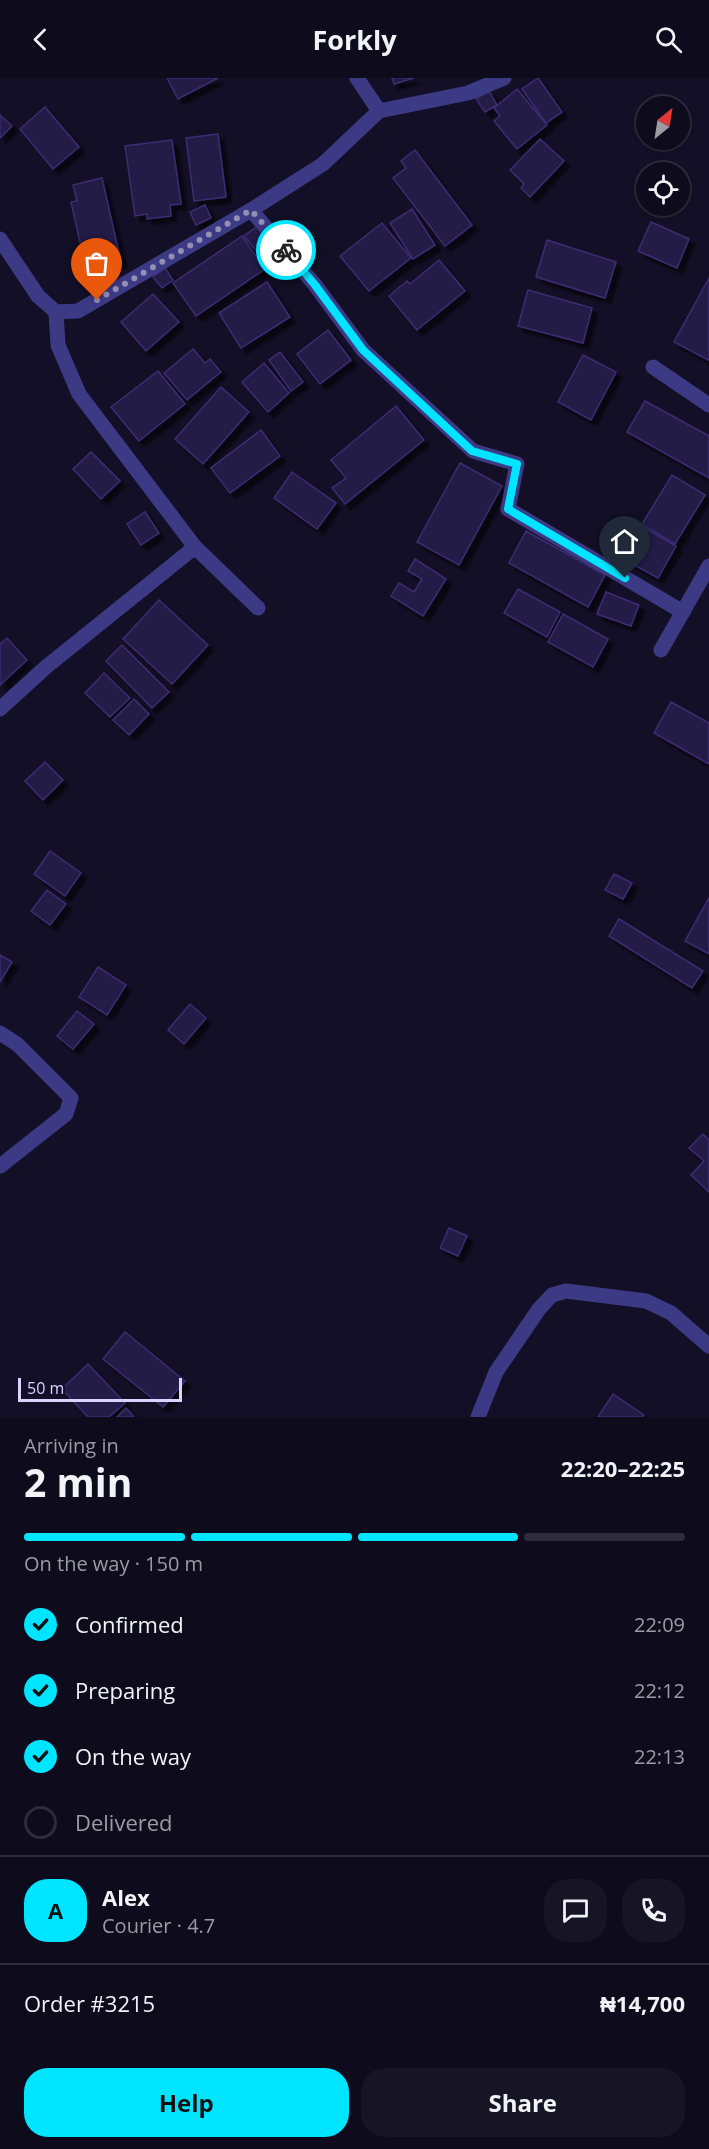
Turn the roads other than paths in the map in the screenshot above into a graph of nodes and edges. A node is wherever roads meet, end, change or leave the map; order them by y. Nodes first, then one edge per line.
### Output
1 (357, 78) edge
2 (504, 78) edge
3 (379, 111) junction
4 (251, 210) junction
5 (0, 239) edge
6 (56, 312) junction
7 (653, 367) dead end
8 (709, 405) edge
9 (195, 547) junction
10 (709, 566) edge
11 (258, 608) dead end
12 (683, 612) junction
13 (661, 650) dead end
14 (0, 710) edge
15 (0, 1034) edge
16 (0, 1166) edge
17 (709, 1346) edge
18 (478, 1417) edge

1 - 3 street
2 - 3 street
3 - 4 street
4 - 6 street
4 - 12 street
5 - 6 street
6 - 9 street
7 - 8 street
9 - 11 street
9 - 14 street
10 - 12 street
12 - 13 street
15 - 16 street
17 - 18 street

